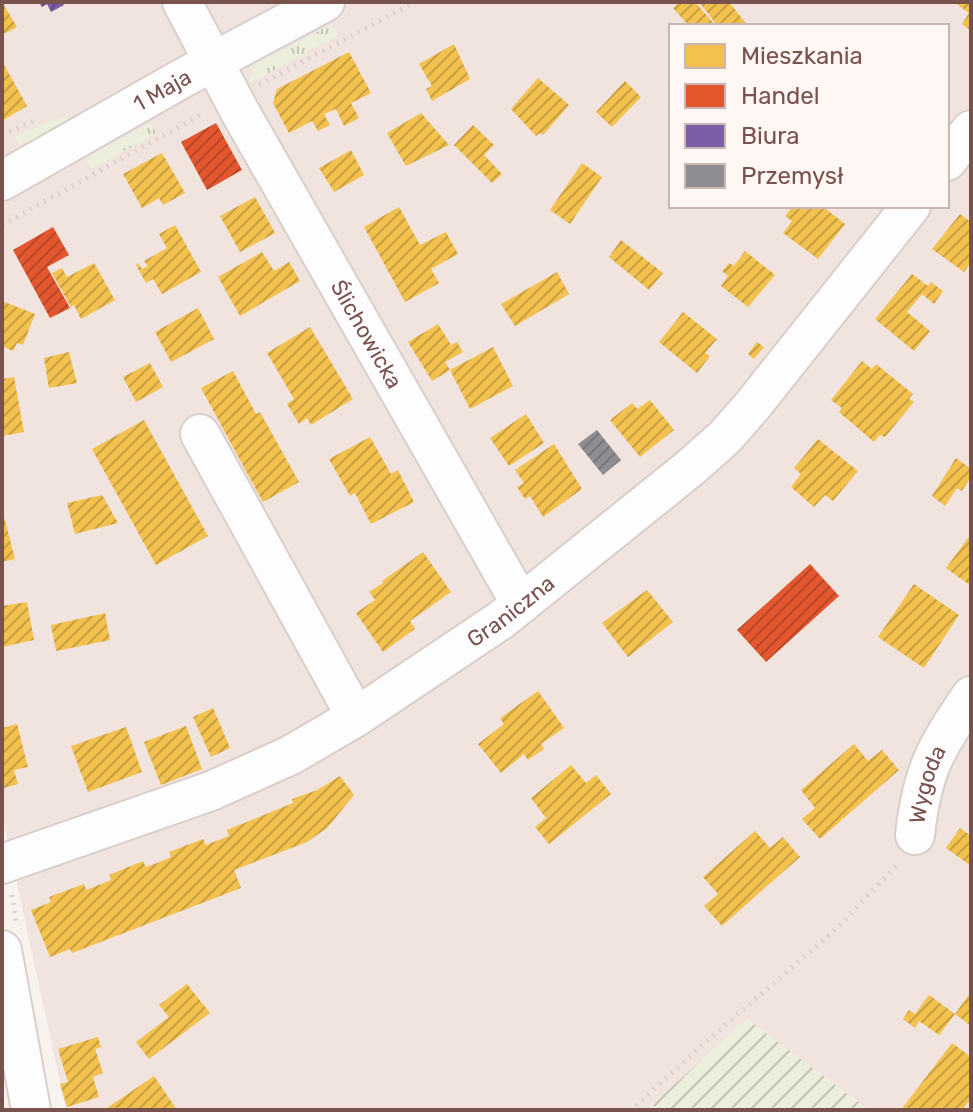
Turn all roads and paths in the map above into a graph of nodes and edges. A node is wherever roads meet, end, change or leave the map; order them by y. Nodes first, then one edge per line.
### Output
1 (182, 2) edge
2 (325, 2) edge
3 (415, 2) edge
4 (214, 62) junction
5 (255, 90) dead end
6 (200, 115) dead end
7 (971, 130) edge
8 (949, 158) edge
9 (2, 181) edge
10 (909, 208) edge
11 (2, 225) edge
12 (200, 434) dead end
13 (521, 604) junction
14 (971, 696) edge
15 (356, 717) junction
16 (915, 835) joint
17 (2, 864) edge
18 (2, 950) edge
19 (636, 1106) dead end
20 (31, 1110) edge

1 - 4 street, Ślichowicka
2 - 4 street, 1 Maja
3 - 5 path
4 - 9 street, 1 Maja
4 - 13 street, Ślichowicka
6 - 11 path
7 - 8 street
10 - 13 street, Graniczna
12 - 15 street
13 - 15 street, Graniczna
14 - 16 street, Wygoda
15 - 17 street, Graniczna
16 - 19 path
18 - 20 street

